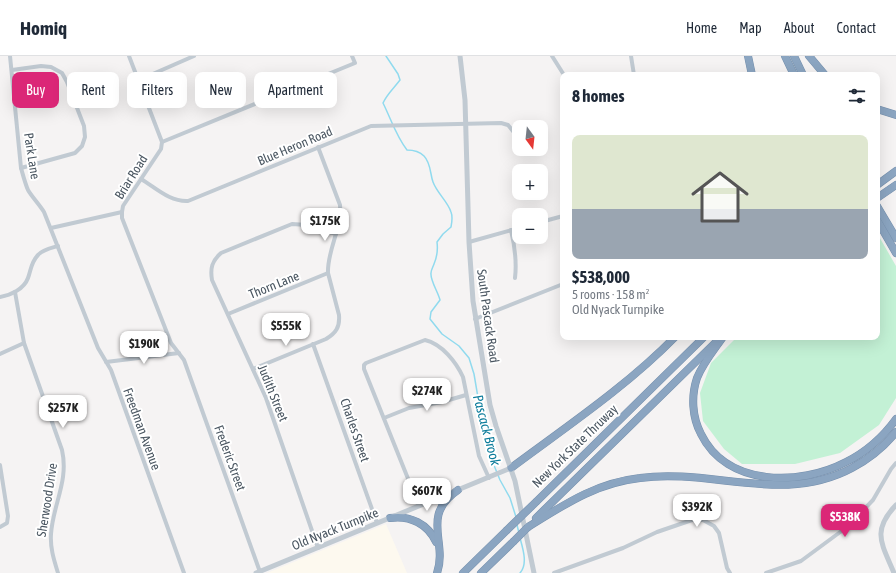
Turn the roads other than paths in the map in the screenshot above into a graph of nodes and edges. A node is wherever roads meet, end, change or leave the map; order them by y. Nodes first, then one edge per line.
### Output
1 (10, 56) edge
2 (129, 56) edge
3 (194, 56) edge
4 (352, 56) edge
5 (460, 56) edge
6 (552, 56) edge
7 (631, 56) edge
8 (748, 56) edge
9 (786, 56) edge
10 (794, 56) edge
11 (809, 56) edge
12 (12, 70) junction
13 (136, 72) edge
14 (157, 72) edge
15 (562, 72) edge
16 (634, 72) edge
17 (751, 72) edge
18 (793, 72) edge
19 (802, 72) edge
20 (822, 72) edge
21 (149, 108) edge
22 (880, 110) edge
23 (896, 115) edge
24 (465, 123) junction
25 (512, 130) edge
26 (162, 142) junction
27 (318, 147) junction
28 (21, 168) junction
29 (896, 171) edge
30 (141, 179) junction
31 (880, 183) edge
32 (896, 185) edge
33 (880, 196) edge
34 (122, 212) junction
35 (560, 217) edge
36 (548, 220) edge
37 (880, 221) edge
38 (51, 228) junction
39 (511, 230) joint
40 (336, 234) junction
41 (896, 238) edge
42 (469, 242) junction
43 (58, 246) junction
44 (896, 253) edge
45 (328, 274) junction
46 (515, 278) dead end
47 (560, 285) edge
48 (15, 292) junction
49 (0, 297) edge
50 (228, 314) junction
51 (476, 319) junction
52 (672, 340) edge
53 (698, 340) edge
54 (701, 340) edge
55 (719, 340) edge
56 (720, 340) edge
57 (24, 343) junction
58 (314, 344) junction
59 (179, 353) junction
60 (0, 354) edge
61 (686, 355) junction
62 (106, 362) junction
63 (252, 369) junction
64 (466, 395) junction
65 (384, 418) junction
66 (896, 419) edge
67 (896, 432) edge
68 (0, 464) edge
69 (896, 464) edge
70 (511, 468) junction
71 (491, 477) junction
72 (458, 490) junction
73 (896, 505) edge
74 (419, 506) junction
75 (547, 512) junction
76 (390, 518) junction
77 (377, 523) junction
78 (0, 527) edge
79 (318, 548) junction
80 (440, 554) junction
81 (258, 572) edge
82 (58, 573) edge
83 (184, 573) edge
84 (437, 573) edge
85 (463, 573) edge
86 (481, 573) edge
87 (534, 573) edge
88 (554, 573) edge
89 (730, 573) edge
90 (766, 573) edge
91 (894, 573) edge

1 - 12 street, Park Lane
2 - 13 street
3 - 14 street
4 - 26 street
5 - 24 street, South Pascack Road
6 - 15 street
7 - 16 street
8 - 17 highway
9 - 18 highway
10 - 19 highway
11 - 20 highway
12 - 28 street, Park Lane
12 - 28 street
21 - 26 street
22 - 23 highway
24 - 25 street, Blue Heron Road
24 - 27 street, Blue Heron Road
24 - 42 street, South Pascack Road
26 - 30 street, Briar Road
27 - 30 street, Blue Heron Road
27 - 40 street
28 - 38 street, Park Lane
29 - 31 highway
30 - 34 street, Briar Road
32 - 33 highway
34 - 38 street
34 - 59 street, Briar Road
35 - 36 street
37 - 41 highway
37 - 44 highway
38 - 43 street, Freedman Avenue
39 - 42 street
39 - 46 street
40 - 45 street
40 - 50 street, Judith Street
42 - 51 street, South Pascack Road
43 - 48 street
43 - 62 street, Freedman Avenue
45 - 50 street, Thorn Lane
45 - 58 street
47 - 51 street
48 - 49 street
48 - 57 street, Sherwood Drive
50 - 63 street, Judith Street
51 - 70 street, South Pascack Road
52 - 70 highway
53 - 61 highway
54 - 61 highway, New York State Thruway
55 - 75 highway, New York State Thruway
56 - 66 highway
57 - 60 street
57 - 82 street, Sherwood Drive
58 - 63 street
58 - 77 street, Charles Street
59 - 62 street
59 - 81 street, Frederic Street
61 - 85 highway, New York State Thruway, bridge
62 - 83 street, Freedman Avenue
63 - 79 street, Judith Street
64 - 65 street
64 - 65 street
64 - 71 street
65 - 74 street
67 - 75 highway
68 - 78 street
69 - 90 street
70 - 71 street, Old Nyack Turnpike
70 - 87 street, South Pascack Road
71 - 72 street, Old Nyack Turnpike
72 - 74 street, Old Nyack Turnpike
72 - 80 highway
73 - 91 street
74 - 76 street, Old Nyack Turnpike
75 - 86 highway, New York State Thruway, bridge
76 - 77 street, Old Nyack Turnpike
76 - 80 highway
77 - 79 street, Old Nyack Turnpike
79 - 81 street, Old Nyack Turnpike
80 - 84 highway
88 - 89 street

